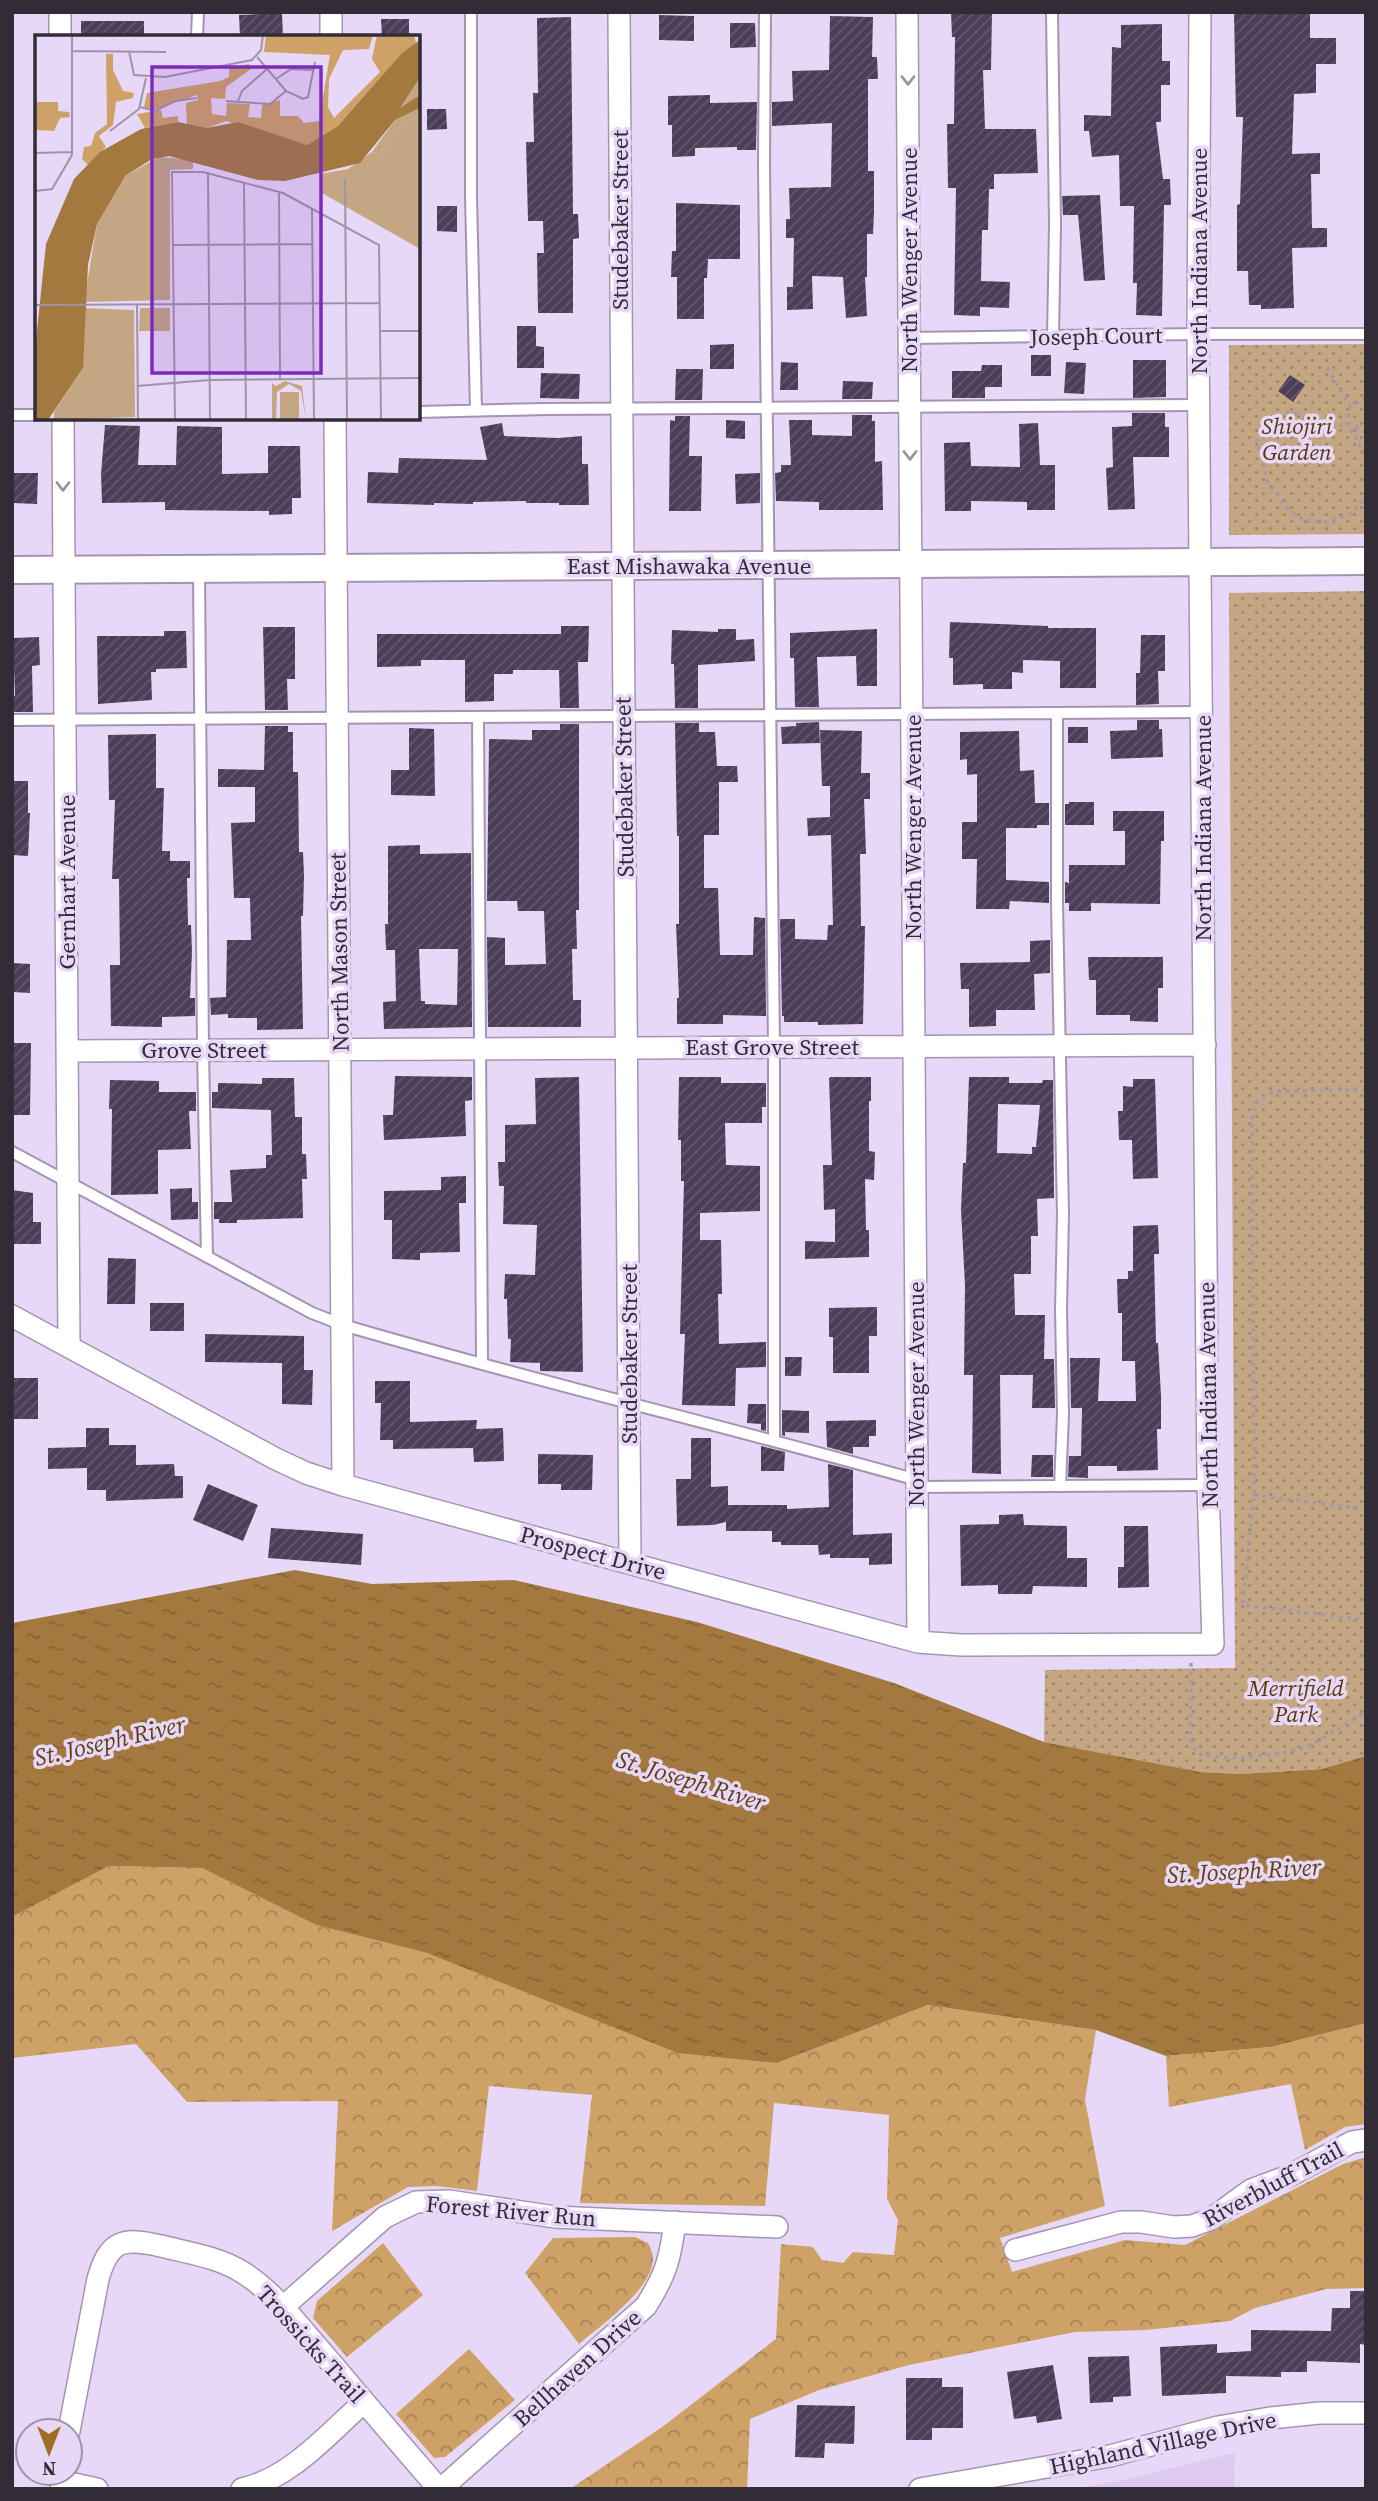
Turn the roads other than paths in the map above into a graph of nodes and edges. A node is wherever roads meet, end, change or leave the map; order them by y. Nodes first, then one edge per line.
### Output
1 (60, 12) edge
2 (198, 12) edge
3 (331, 12) edge
4 (471, 12) edge
5 (619, 12) edge
6 (765, 12) edge
7 (907, 12) edge
8 (1052, 12) edge
9 (1200, 12) edge
10 (60, 35) edge
11 (197, 35) edge
12 (331, 35) edge
13 (1199, 334) junction
14 (1366, 334) edge
15 (1053, 337) junction
16 (909, 338) junction
17 (1199, 405) junction
18 (910, 408) junction
19 (621, 409) junction
20 (768, 409) junction
21 (476, 411) junction
22 (420, 412) edge
23 (12, 415) edge
24 (35, 415) edge
25 (63, 420) edge
26 (335, 420) edge
27 (1366, 561) edge
28 (1200, 563) junction
29 (769, 565) junction
30 (911, 565) junction
31 (622, 566) junction
32 (335, 568) junction
33 (63, 569) junction
34 (199, 569) junction
35 (12, 570) edge
36 (1202, 712) junction
37 (1056, 713) junction
38 (769, 714) junction
39 (912, 714) junction
40 (624, 715) junction
41 (478, 716) junction
42 (201, 718) junction
43 (337, 718) junction
44 (66, 719) junction
45 (12, 720) edge
46 (1205, 1045) junction
47 (914, 1046) junction
48 (1059, 1046) junction
49 (774, 1047) junction
50 (627, 1048) junction
51 (340, 1049) junction
52 (480, 1049) junction
53 (203, 1050) junction
54 (68, 1051) junction
55 (12, 1152) edge
56 (69, 1184) junction
57 (207, 1257) junction
58 (12, 1316) edge
59 (343, 1325) junction
60 (69, 1346) junction
61 (482, 1364) junction
62 (629, 1403) junction
63 (774, 1440) junction
64 (917, 1484) junction
65 (343, 1485) junction
66 (1208, 1485) junction
67 (1060, 1486) junction
68 (630, 1562) junction
69 (918, 1642) junction
70 (1213, 1644) joint
71 (1366, 2140) edge
72 (675, 2222) junction
73 (777, 2227) dead end
74 (1015, 2250) dead end
75 (283, 2307) junction
76 (364, 2402) junction
77 (1366, 2413) edge
78 (72, 2417) edge
79 (242, 2489) edge
80 (440, 2489) edge
81 (920, 2489) edge

1 - 10 street
2 - 11 lane
3 - 12 street
4 - 21 lane
5 - 19 street, Studebaker Street
6 - 20 lane
7 -> 16 street, North Wenger Avenue
8 - 15 lane
9 - 13 street, North Indiana Avenue
13 - 14 lane, Joseph Court
13 - 15 lane, Joseph Court
13 - 17 street, North Indiana Avenue
15 - 16 lane, Joseph Court
16 - 18 street, North Wenger Avenue
17 - 18 lane
17 - 28 street, North Indiana Avenue
18 - 20 lane
18 -> 30 street, North Wenger Avenue
19 - 20 lane
19 - 21 lane
19 - 31 street, Studebaker Street
20 - 29 lane
21 - 22 lane
23 - 24 lane
25 -> 33 street, Gernhart Avenue
26 - 32 street, North Mason Street
27 - 28 street, East Mishawaka Avenue
28 - 30 street, East Mishawaka Avenue
28 - 36 street, North Indiana Avenue
29 - 30 street, East Mishawaka Avenue
29 - 31 street, East Mishawaka Avenue
29 - 38 lane
30 - 39 street, North Wenger Avenue
31 - 32 street, East Mishawaka Avenue
31 - 40 street, Studebaker Street
32 - 34 street, East Mishawaka Avenue
32 - 43 street, North Mason Street
33 - 34 street, East Mishawaka Avenue
33 - 35 street, East Mishawaka Avenue
33 - 44 street, Gernhart Avenue
34 - 42 lane
36 - 37 lane
36 - 46 street, North Indiana Avenue
37 - 39 lane
37 - 48 lane
38 - 39 lane
38 - 40 lane
38 - 49 lane
39 - 47 street, North Wenger Avenue
40 - 41 lane
40 - 50 street, Studebaker Street
41 - 43 lane
41 - 52 lane
42 - 43 lane
42 - 44 lane
42 - 53 lane
43 - 51 street, North Mason Street
44 - 45 lane
44 - 54 street, Gernhart Avenue
46 - 48 street, East Grove Street
46 - 66 street, North Indiana Avenue
47 - 48 street, East Grove Street
47 - 49 street, East Grove Street
47 - 64 street, North Wenger Avenue
48 - 67 lane
49 - 50 street, East Grove Street
49 - 63 lane
50 - 52 street, East Grove Street
50 - 62 street, Studebaker Street
51 - 52 street, East Grove Street
51 - 53 street, Grove Street
51 - 59 street, North Mason Street
52 - 61 lane
53 - 54 street, Grove Street
53 - 57 lane
54 - 56 street, Gernhart Avenue
55 - 56 lane
56 - 57 lane
56 - 60 street, Gernhart Avenue
57 - 59 lane
58 - 60 street, Prospect Drive
59 - 61 lane
59 - 65 street, North Mason Street
60 - 65 street, Prospect Drive
61 - 62 lane
62 - 63 lane
62 - 68 street, Studebaker Street
63 - 64 lane
64 - 67 lane
64 - 69 street, North Wenger Avenue
65 - 68 street, Prospect Drive
66 - 67 lane
66 - 70 street, North Indiana Avenue
68 - 69 street, Prospect Drive
69 - 70 street, Prospect Drive
71 - 74 street, Riverbluff Trail
72 - 73 street, Forest River Run
72 - 75 street, Forest River Run
72 - 80 street, Bellhaven Drive
75 - 76 street, Trossicks Trail
75 - 78 street, Trossicks Trail
76 - 79 street
76 - 80 street, Trossicks Trail
77 - 81 street, Highland Village Drive

